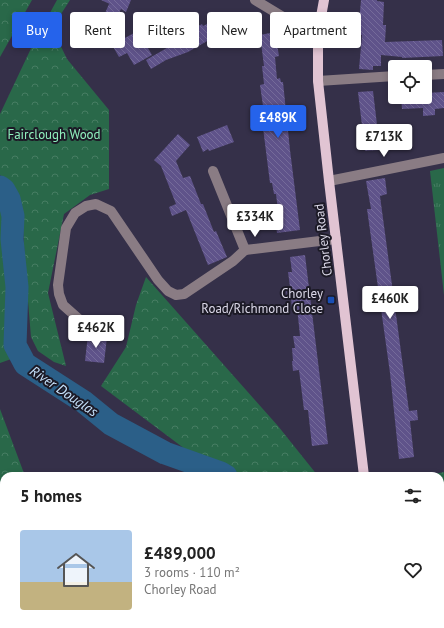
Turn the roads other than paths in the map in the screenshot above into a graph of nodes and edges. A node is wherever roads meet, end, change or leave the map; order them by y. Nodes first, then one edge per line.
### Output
1 (255, 0) edge
2 (324, 0) edge
3 (275, 12) edge
4 (322, 12) edge
5 (318, 48) edge
6 (432, 74) edge
7 (444, 74) edge
8 (388, 76) edge
9 (318, 81) junction
10 (444, 158) edge
11 (213, 171) dead end
12 (329, 181) junction
13 (336, 238) junction
14 (245, 250) junction
15 (94, 324) dead end
16 (364, 472) edge

1 - 3 street
2 - 4 main road, Chorley Road
5 - 9 main road, Chorley Road
6 - 7 street
8 - 9 street
9 - 12 main road, Chorley Road
10 - 12 street
11 - 14 street
12 - 13 main road, Chorley Road
13 - 14 street
13 - 16 main road, Chorley Road
14 - 15 street

